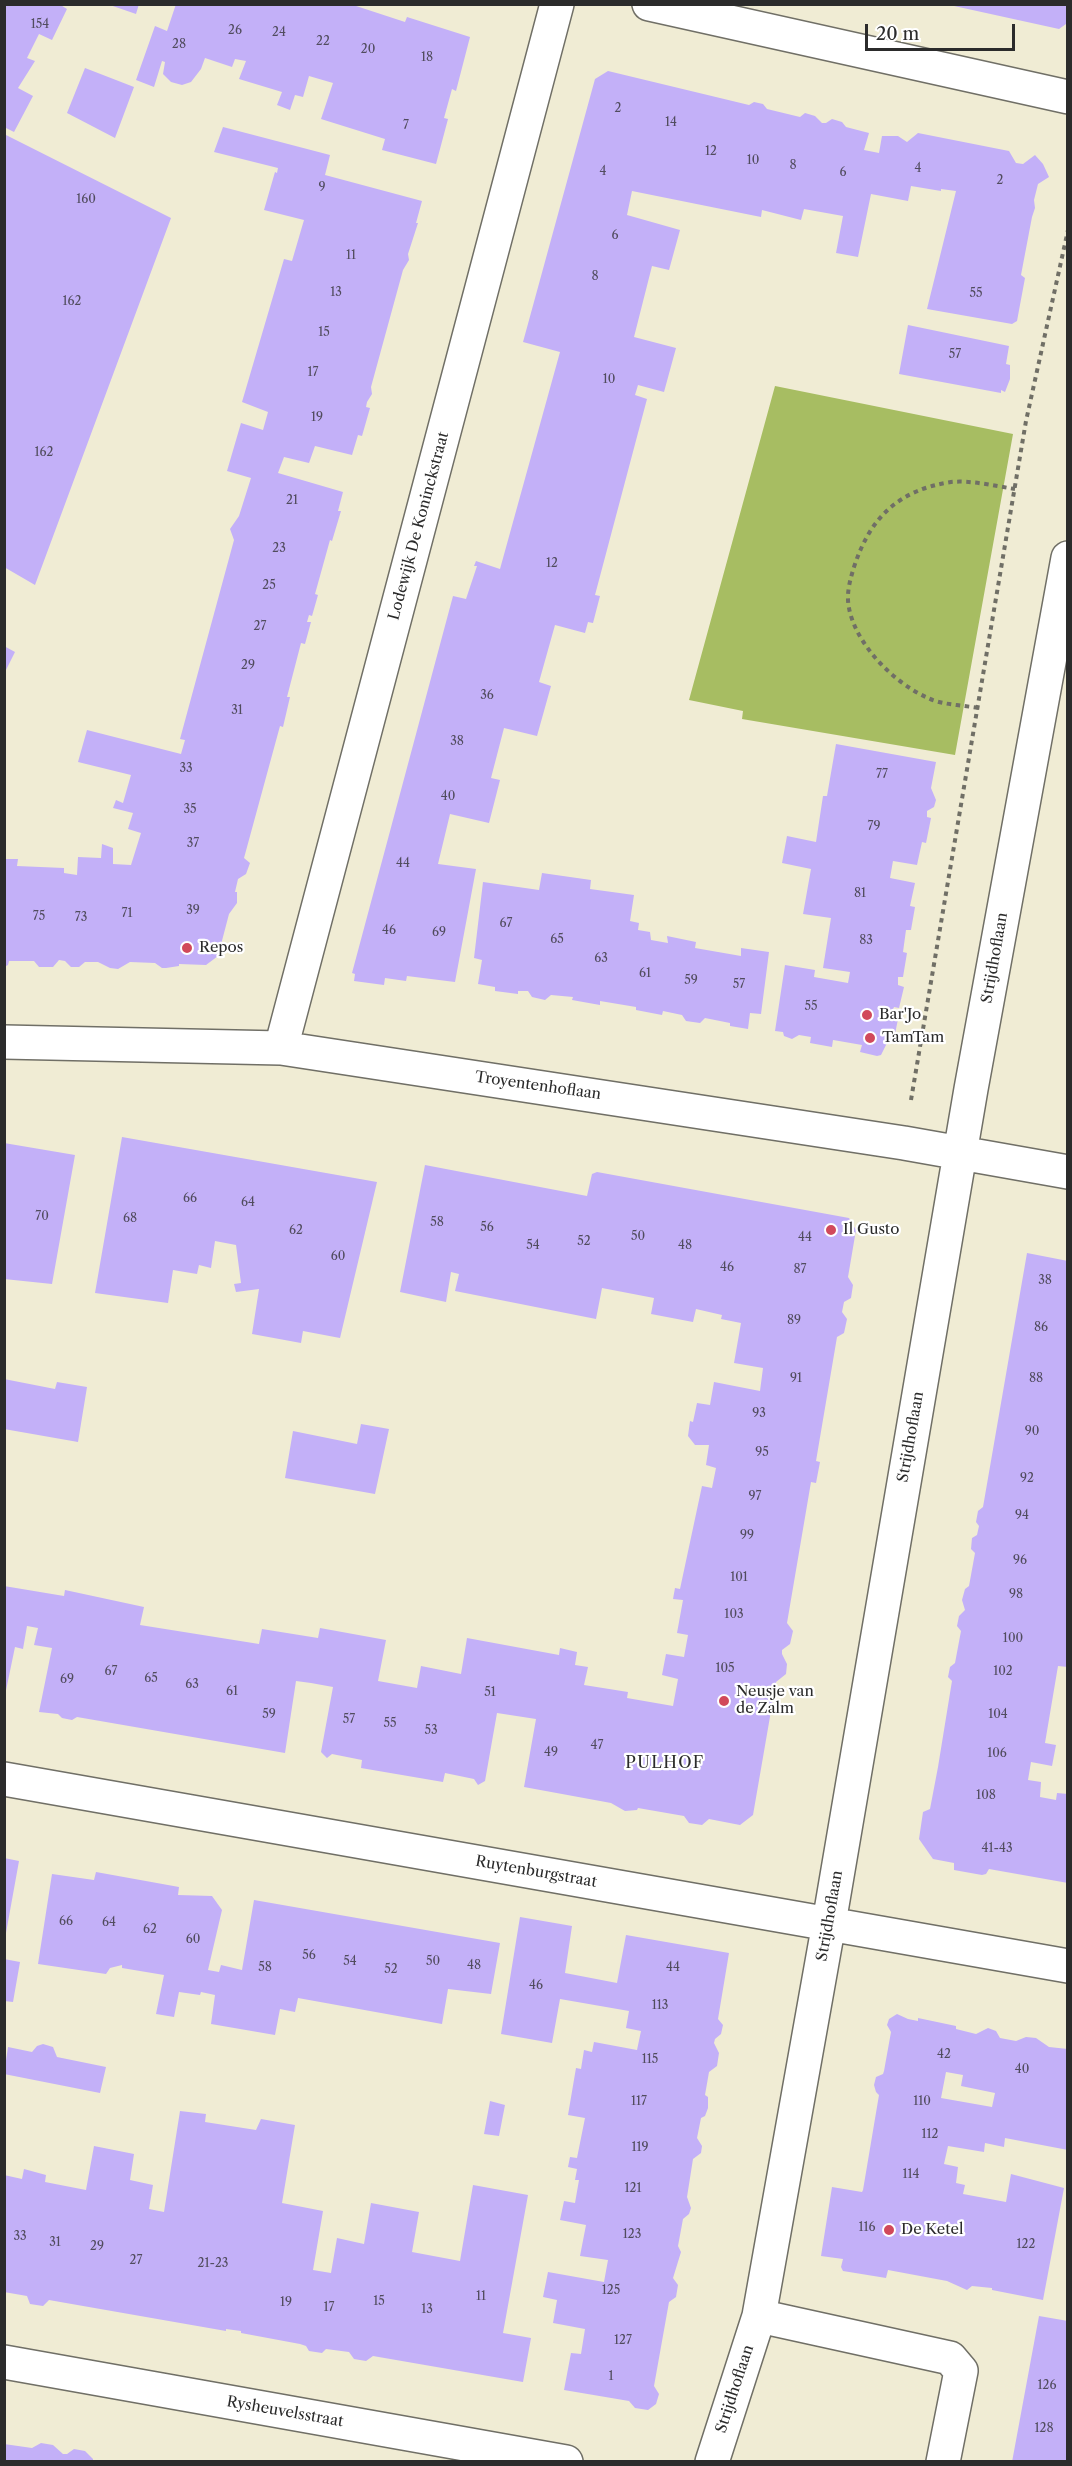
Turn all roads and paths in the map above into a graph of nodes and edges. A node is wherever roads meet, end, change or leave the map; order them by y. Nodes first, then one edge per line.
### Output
1 (557, 4) edge
2 (649, 4) edge
3 (1068, 97) edge
4 (1068, 230) edge
5 (1015, 489) junction
6 (1068, 558) edge
7 (978, 708) junction
8 (4, 1042) edge
9 (281, 1048) junction
10 (904, 1143) junction
11 (960, 1153) junction
12 (1068, 1172) edge
13 (4, 1779) edge
14 (829, 1923) junction
15 (1068, 1966) edge
16 (759, 2316) junction
17 (4, 2362) edge
18 (566, 2462) edge
19 (712, 2462) edge
20 (943, 2462) edge

1 - 9 street, Lodewijk De Koninckstraat
2 - 3 street
4 - 5 path
5 - 7 path
5 - 7 path
6 - 11 street, Strijdhoflaan
7 - 10 path
8 - 9 street, Troyentenhoflaan
9 - 10 street, Troyentenhoflaan
10 - 11 street, Troyentenhoflaan
11 - 12 street, Troyentenhoflaan
11 - 14 street, Strijdhoflaan
13 - 14 street, Ruytenburgstraat
14 - 15 street, Ruytenburgstraat
14 - 16 street, Strijdhoflaan
16 - 19 street, Strijdhoflaan
16 - 20 street
17 - 18 street, Rysheuvelsstraat

